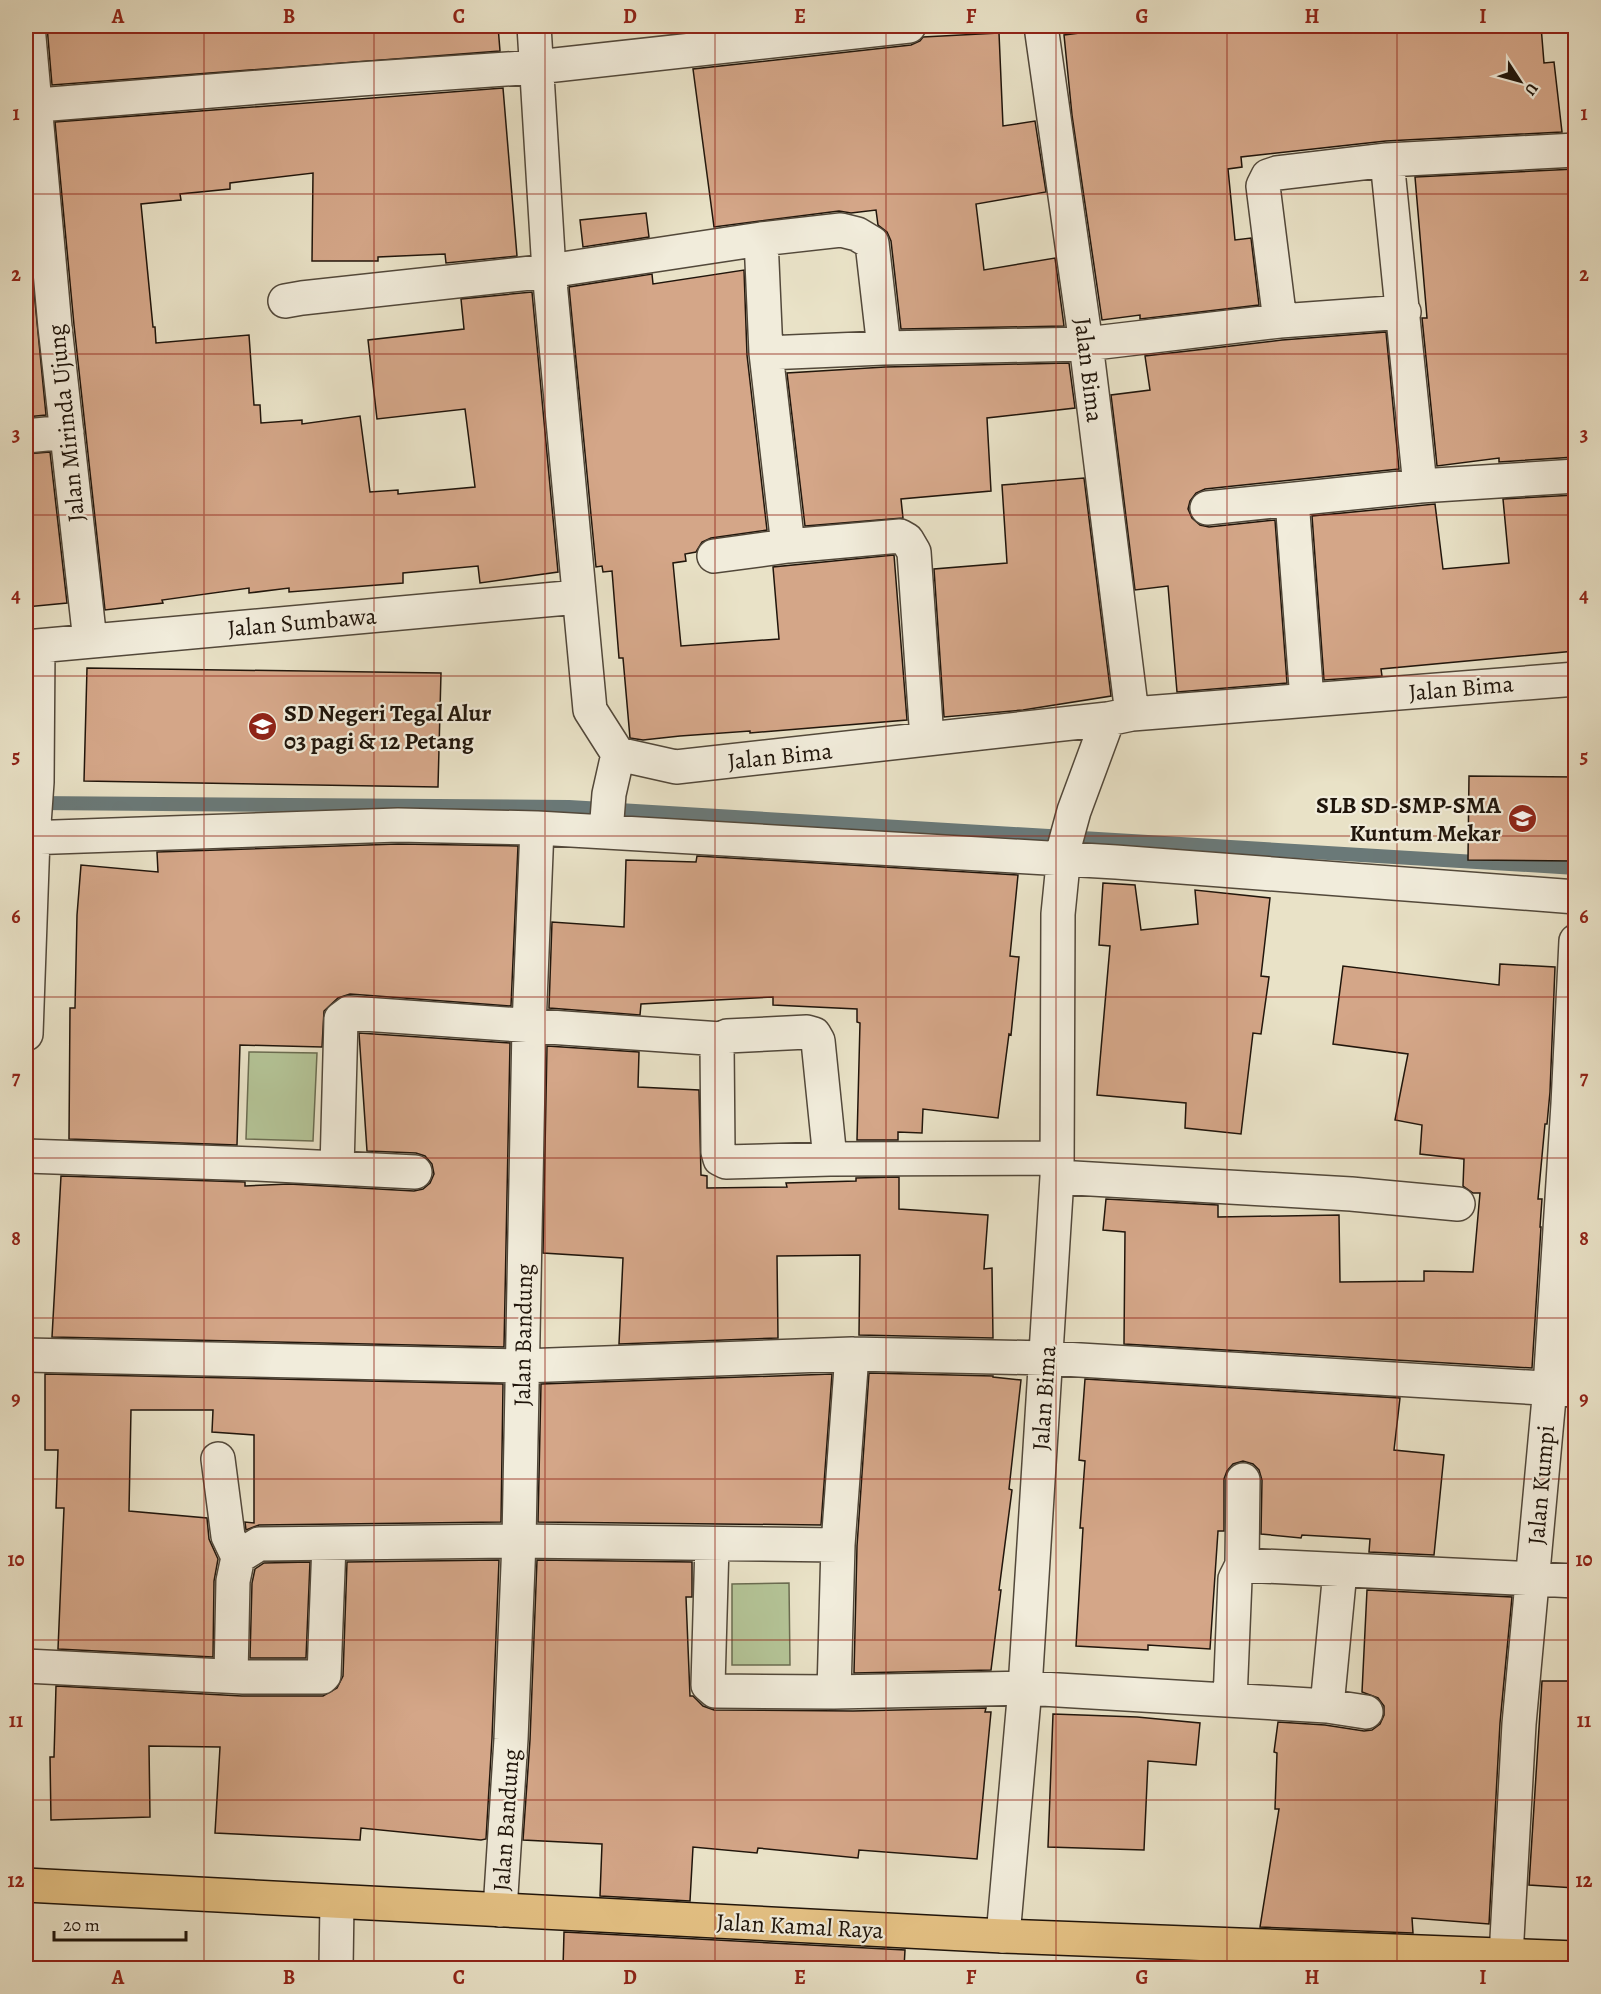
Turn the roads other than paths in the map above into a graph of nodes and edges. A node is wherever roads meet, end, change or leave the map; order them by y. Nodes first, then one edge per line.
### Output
1 (28, 26) edge
2 (534, 26) edge
3 (909, 26) edge
4 (1041, 26) edge
5 (537, 67) junction
6 (30, 106) edge
7 (1575, 150) edge
8 (1387, 160) junction
9 (761, 239) junction
10 (549, 272) junction
11 (285, 301) dead end
12 (1404, 312) junction
13 (1280, 321) junction
14 (1086, 344) junction
15 (884, 348) junction
16 (766, 353) junction
17 (67, 432) junction
18 (26, 436) edge
19 (1575, 476) edge
20 (1420, 486) junction
21 (1292, 500) junction
22 (1207, 508) dead end
23 (788, 546) junction
24 (714, 556) dead end
25 (578, 597) junction
26 (90, 641) junction
27 (32, 647) edge
28 (1575, 679) edge
29 (1307, 700) junction
30 (1120, 716) junction
31 (927, 739) junction
32 (618, 754) junction
33 (608, 815) junction
34 (537, 828) junction
35 (31, 833) edge
36 (1064, 852) junction
37 (1575, 897) edge
38 (1575, 941) edge
39 (528, 1027) junction
40 (26, 1034) edge
41 (721, 1039) junction
42 (1573, 1050) edge
43 (26, 1156) edge
44 (830, 1160) junction
45 (337, 1168) junction
46 (1057, 1168) junction
47 (415, 1172) dead end
48 (1458, 1204) dead end
49 (26, 1354) edge
50 (852, 1354) junction
51 (1047, 1358) junction
52 (522, 1366) junction
53 (1563, 1388) edge
54 (218, 1459) dead end
55 (1243, 1480) dead end
56 (519, 1541) junction
57 (328, 1544) junction
58 (712, 1544) junction
59 (838, 1545) junction
60 (238, 1557) junction
61 (1242, 1565) junction
62 (1340, 1571) junction
63 (1532, 1579) junction
64 (1575, 1581) edge
65 (26, 1666) edge
66 (231, 1676) junction
67 (1025, 1688) junction
68 (834, 1692) junction
69 (1230, 1700) junction
70 (1327, 1706) junction
71 (1366, 1712) dead end
72 (26, 1885) edge
73 (337, 1902) junction
74 (500, 1910) junction
75 (1003, 1936) junction
76 (1506, 1956) junction
77 (1575, 1958) edge
78 (336, 1968) edge

1 - 6 street, Jalan Mirinda Ujung
2 - 5 street
3 - 5 street
4 - 14 street, Jalan Bima
5 - 6 street
5 - 10 street
6 - 17 street, Jalan Mirinda Ujung
7 - 8 street
8 - 12 street
8 - 13 street
9 - 10 street
9 - 15 street
9 - 16 street
10 - 11 street
10 - 25 street
12 - 13 street
12 - 20 street
13 - 14 street
14 - 15 street
14 - 30 street, Jalan Bima
15 - 16 street
16 - 23 street
17 - 18 street
17 - 26 street, Jalan Mirinda Ujung
19 - 20 street
20 - 21 street
21 - 22 street
21 - 29 street
23 - 24 street
23 - 31 street
25 - 26 street, Jalan Sumbawa
25 - 32 street
26 - 27 street, Jalan Sumbawa
27 - 35 street
28 - 29 street, Jalan Bima
29 - 30 street, Jalan Bima
30 - 31 street, Jalan Bima
30 - 36 street, Jalan Bima
31 - 32 street, Jalan Bima
32 - 33 street
33 - 34 street
33 - 36 street
34 - 35 street
34 - 39 street, Jalan Bandung
35 - 40 street
36 - 37 street
36 - 46 street, Jalan Bima
38 - 42 street, Jalan Kumpi
39 - 41 street
39 - 45 street
39 - 52 street, Jalan Bandung
41 - 44 street
41 - 44 street
42 - 53 street, Jalan Kumpi
43 - 45 street
44 - 46 street
45 - 47 street
46 - 48 street
46 - 51 street, Jalan Bima
49 - 52 street
50 - 51 street
50 - 52 street
50 - 59 street
51 - 53 street
51 - 67 street, Jalan Bima
52 - 56 street, Jalan Bandung
53 - 63 street, Jalan Kumpi
54 - 60 street
55 - 61 street
56 - 57 street
56 - 58 street
56 - 74 street, Jalan Bandung
57 - 60 street
57 - 66 street
58 - 59 street
58 - 68 street
59 - 68 street
60 - 66 street
61 - 62 street
61 - 69 street
62 - 63 street
62 - 70 street
63 - 64 street
63 - 76 street, Jalan Kumpi
65 - 66 street
67 - 68 street
67 - 69 street
67 - 75 street, Jalan Bima
69 - 70 street
70 - 71 street
72 - 73 main road, Jalan Kamal Raya
73 - 74 main road, Jalan Kamal Raya
73 - 78 street
74 - 75 main road, Jalan Kamal Raya
75 - 76 main road, Jalan Kamal Raya
76 - 77 main road, Jalan Kamal Raya

